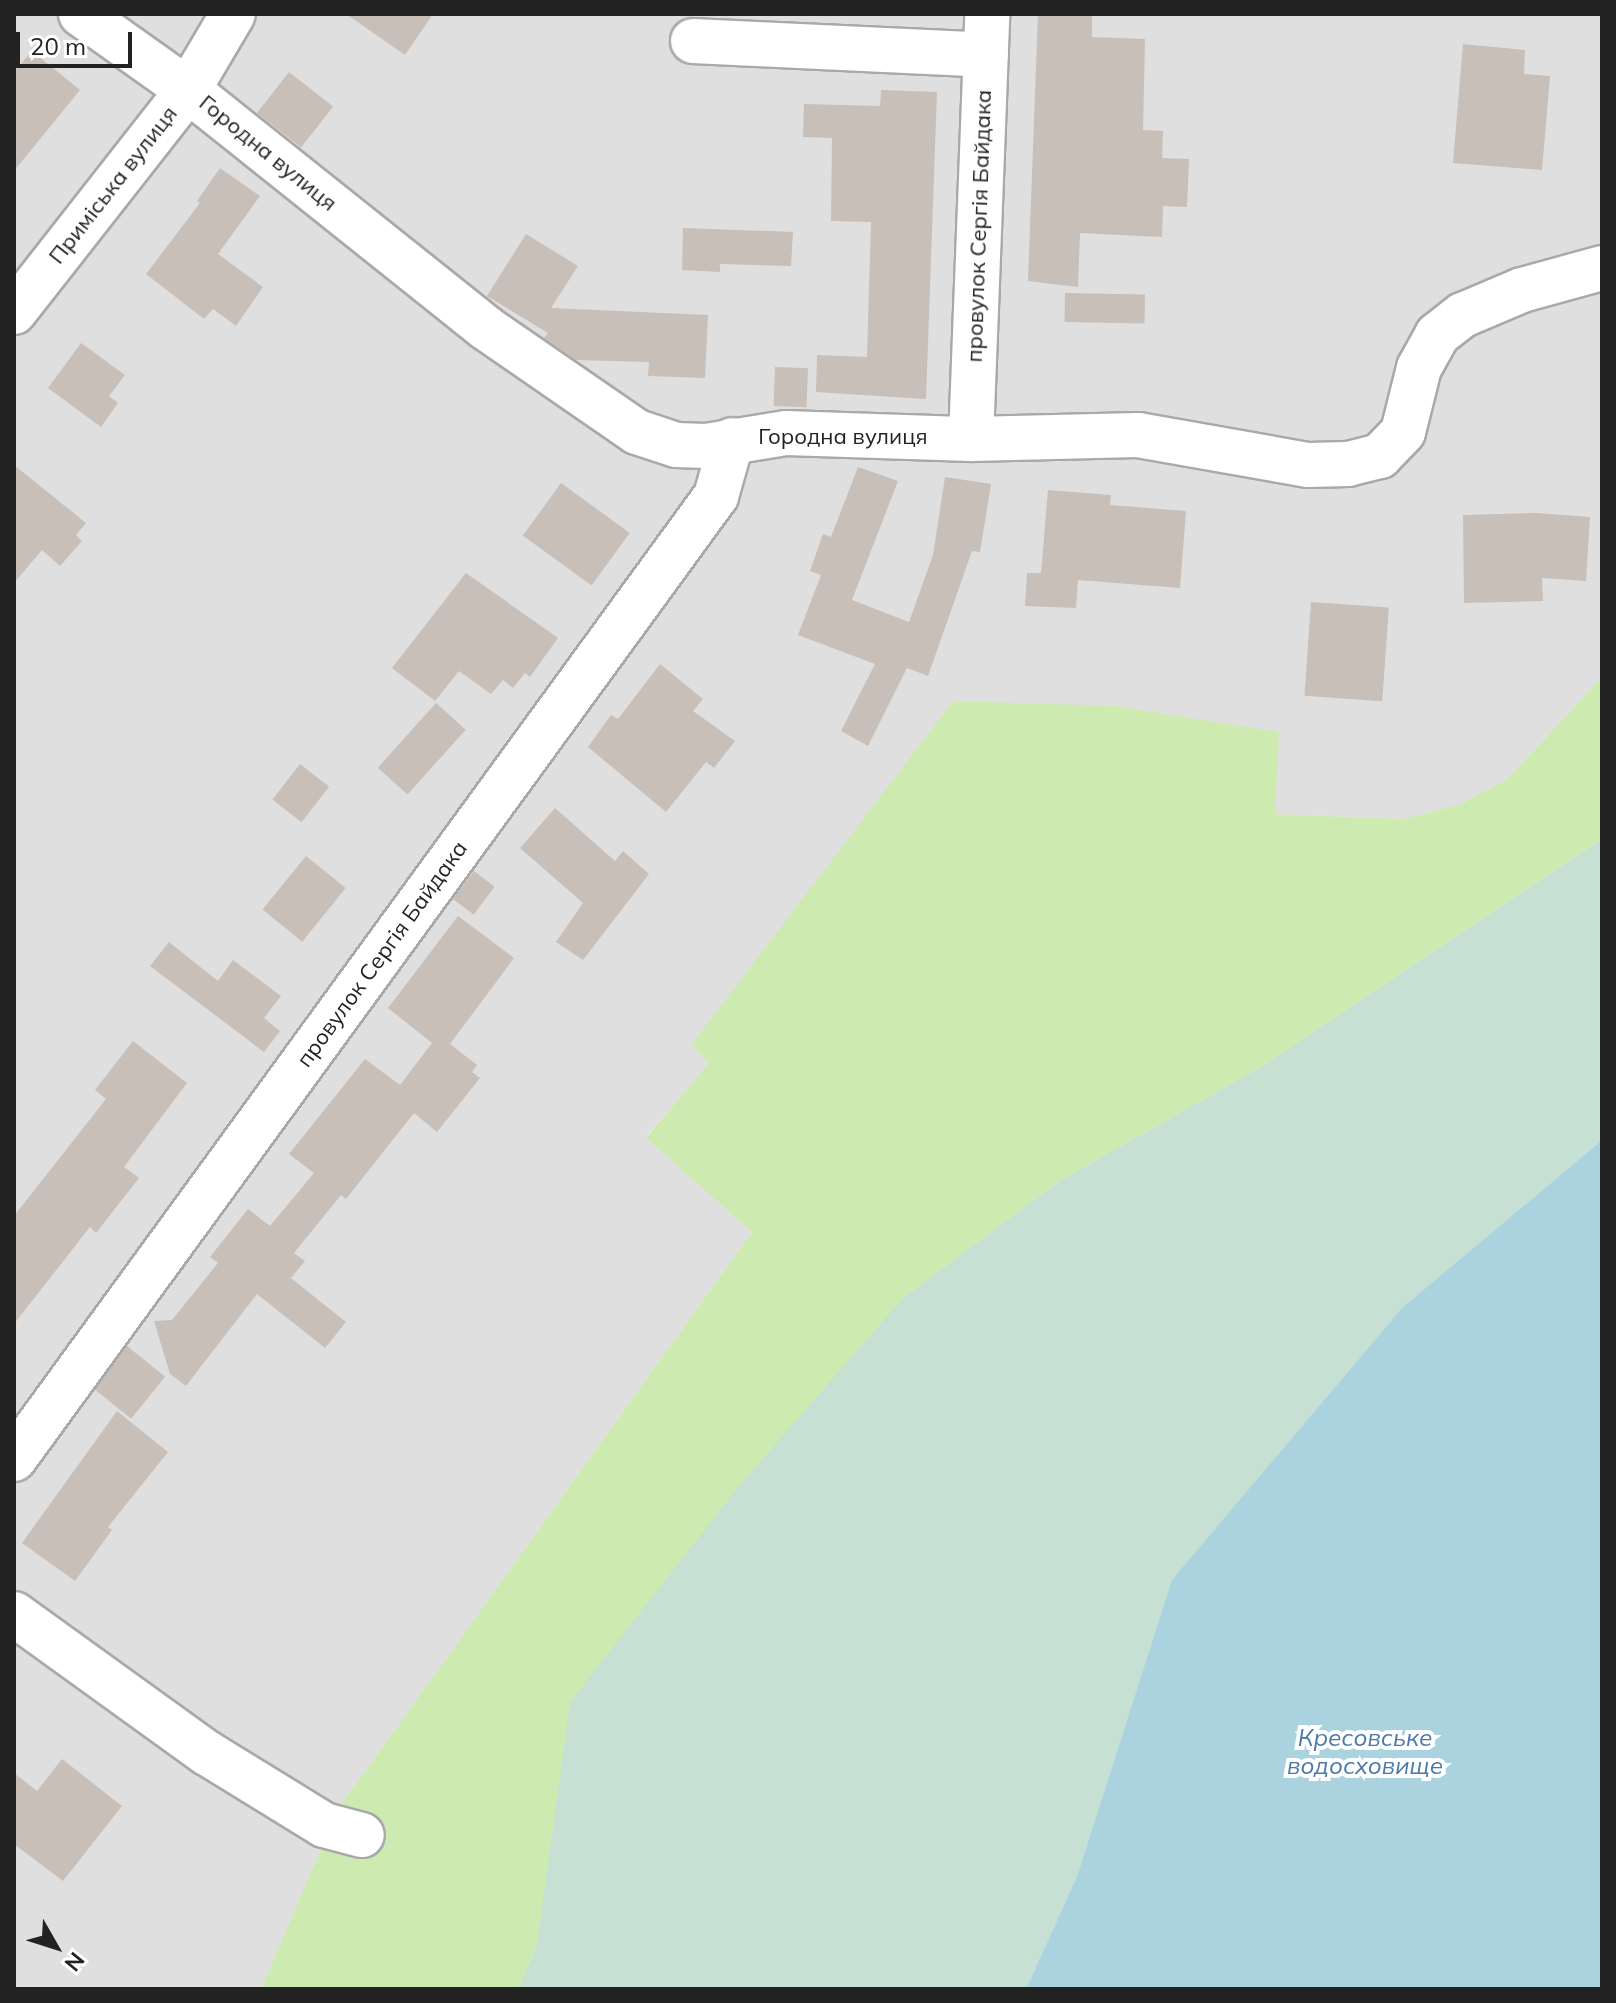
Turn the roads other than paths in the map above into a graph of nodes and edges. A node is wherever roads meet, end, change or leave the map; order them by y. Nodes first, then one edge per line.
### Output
1 (81, 14) edge
2 (233, 14) edge
3 (987, 35) edge
4 (693, 41) dead end
5 (188, 90) junction
6 (1602, 268) edge
7 (14, 312) edge
8 (971, 439) junction
9 (732, 440) junction
10 (14, 1459) edge
11 (14, 1614) edge
12 (362, 1835) dead end

1 - 5 street, Городна вулиця
2 - 5 street, Приміська вулиця
3 - 4 street
3 - 8 street, провулок Сергія Байдака
5 - 7 street, Приміська вулиця
5 - 9 street, Городна вулиця
6 - 8 street, Городна вулиця
8 - 9 street, Городна вулиця
9 - 10 street, провулок Сергія Байдака
11 - 12 street

